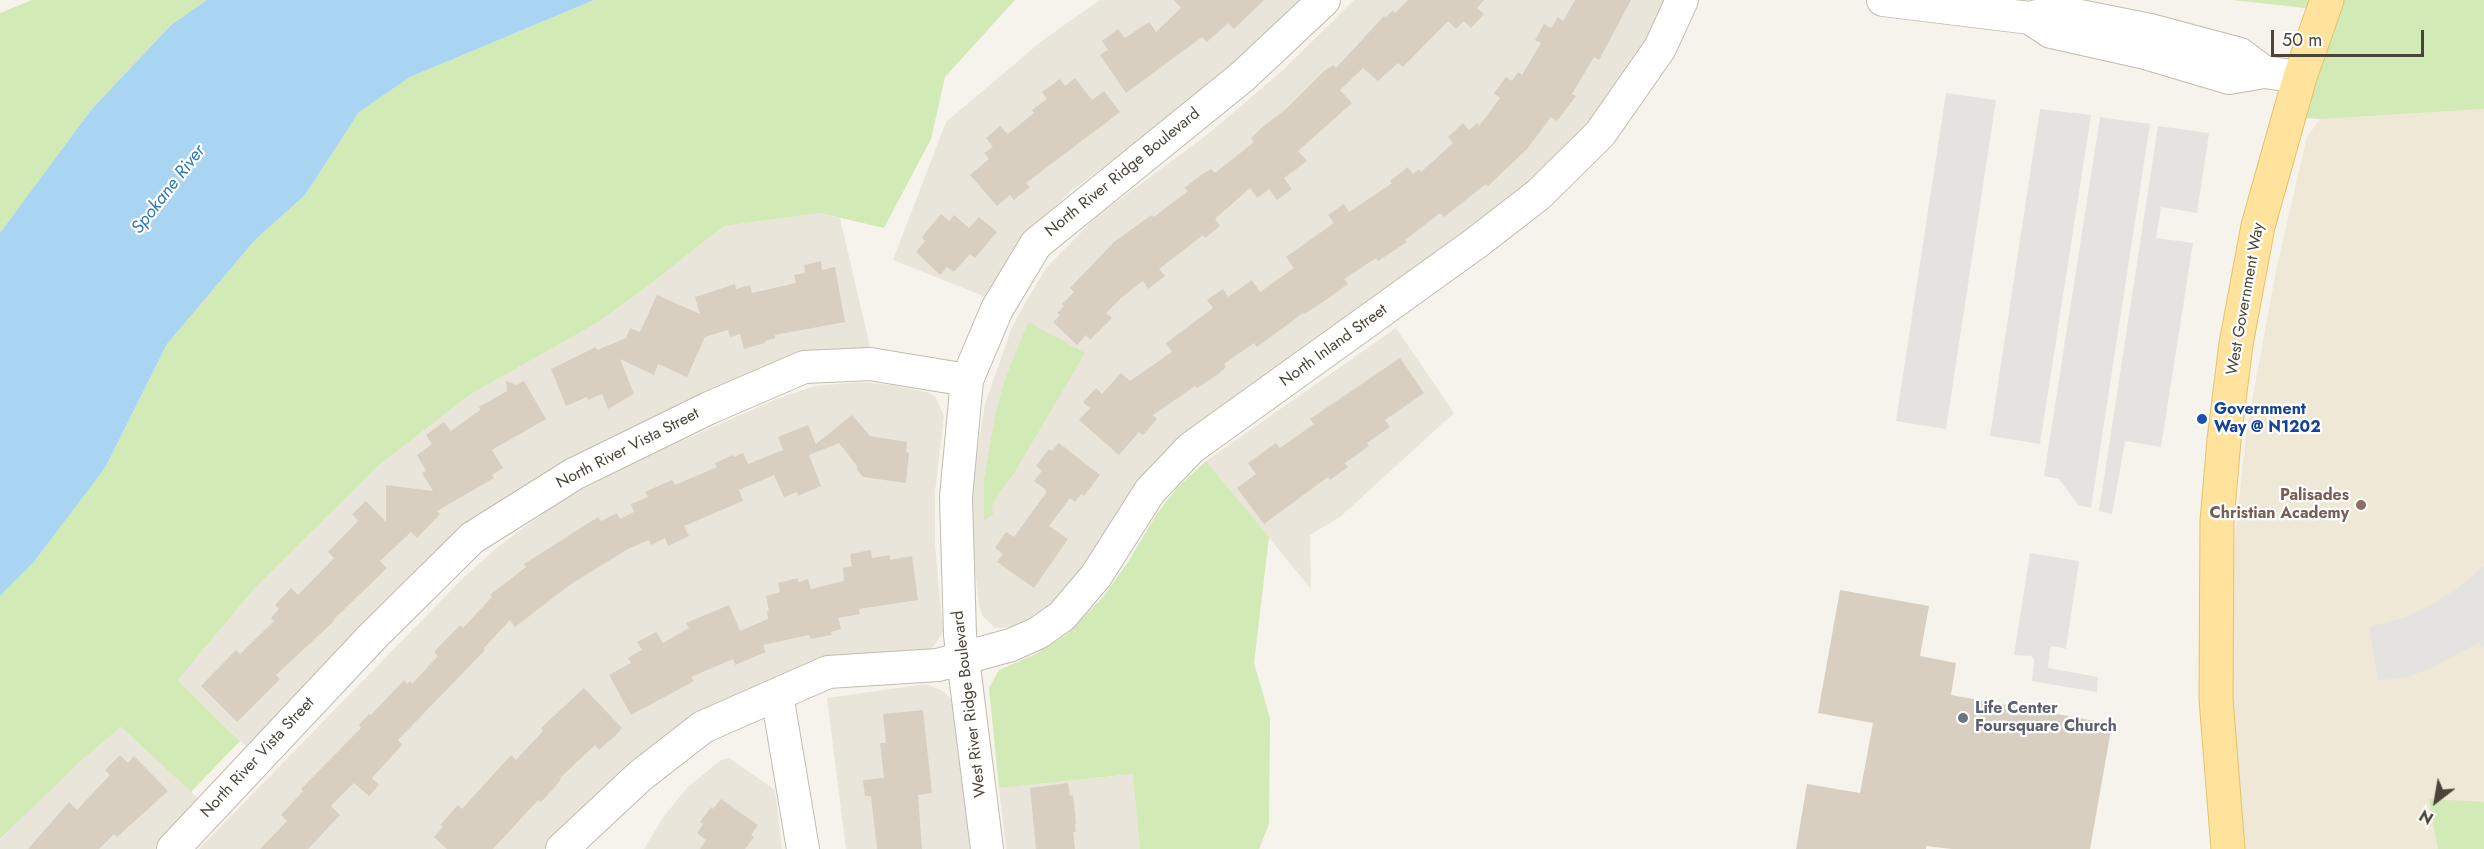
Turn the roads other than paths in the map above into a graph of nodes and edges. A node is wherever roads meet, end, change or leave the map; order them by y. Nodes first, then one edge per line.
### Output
1 (1324, 0) edge
2 (1682, 0) edge
3 (1883, 0) edge
4 (2325, 5) edge
5 (2300, 77) junction
6 (967, 380) junction
7 (962, 659) junction
8 (777, 695) junction
9 (173, 849) edge
10 (562, 849) edge
11 (803, 849) edge
12 (987, 849) edge
13 (2228, 849) edge

1 - 6 street, North River Ridge Boulevard
2 - 7 street, North Inland Street
3 - 5 street
4 - 5 main road, West Government Way
5 - 13 main road, West Government Way
6 - 7 street, West River Ridge Boulevard
6 - 9 street, North River Vista Street
7 - 8 street, North Inland Street
7 - 12 street, West River Ridge Boulevard
8 - 10 street, North Inland Street
8 - 11 street

